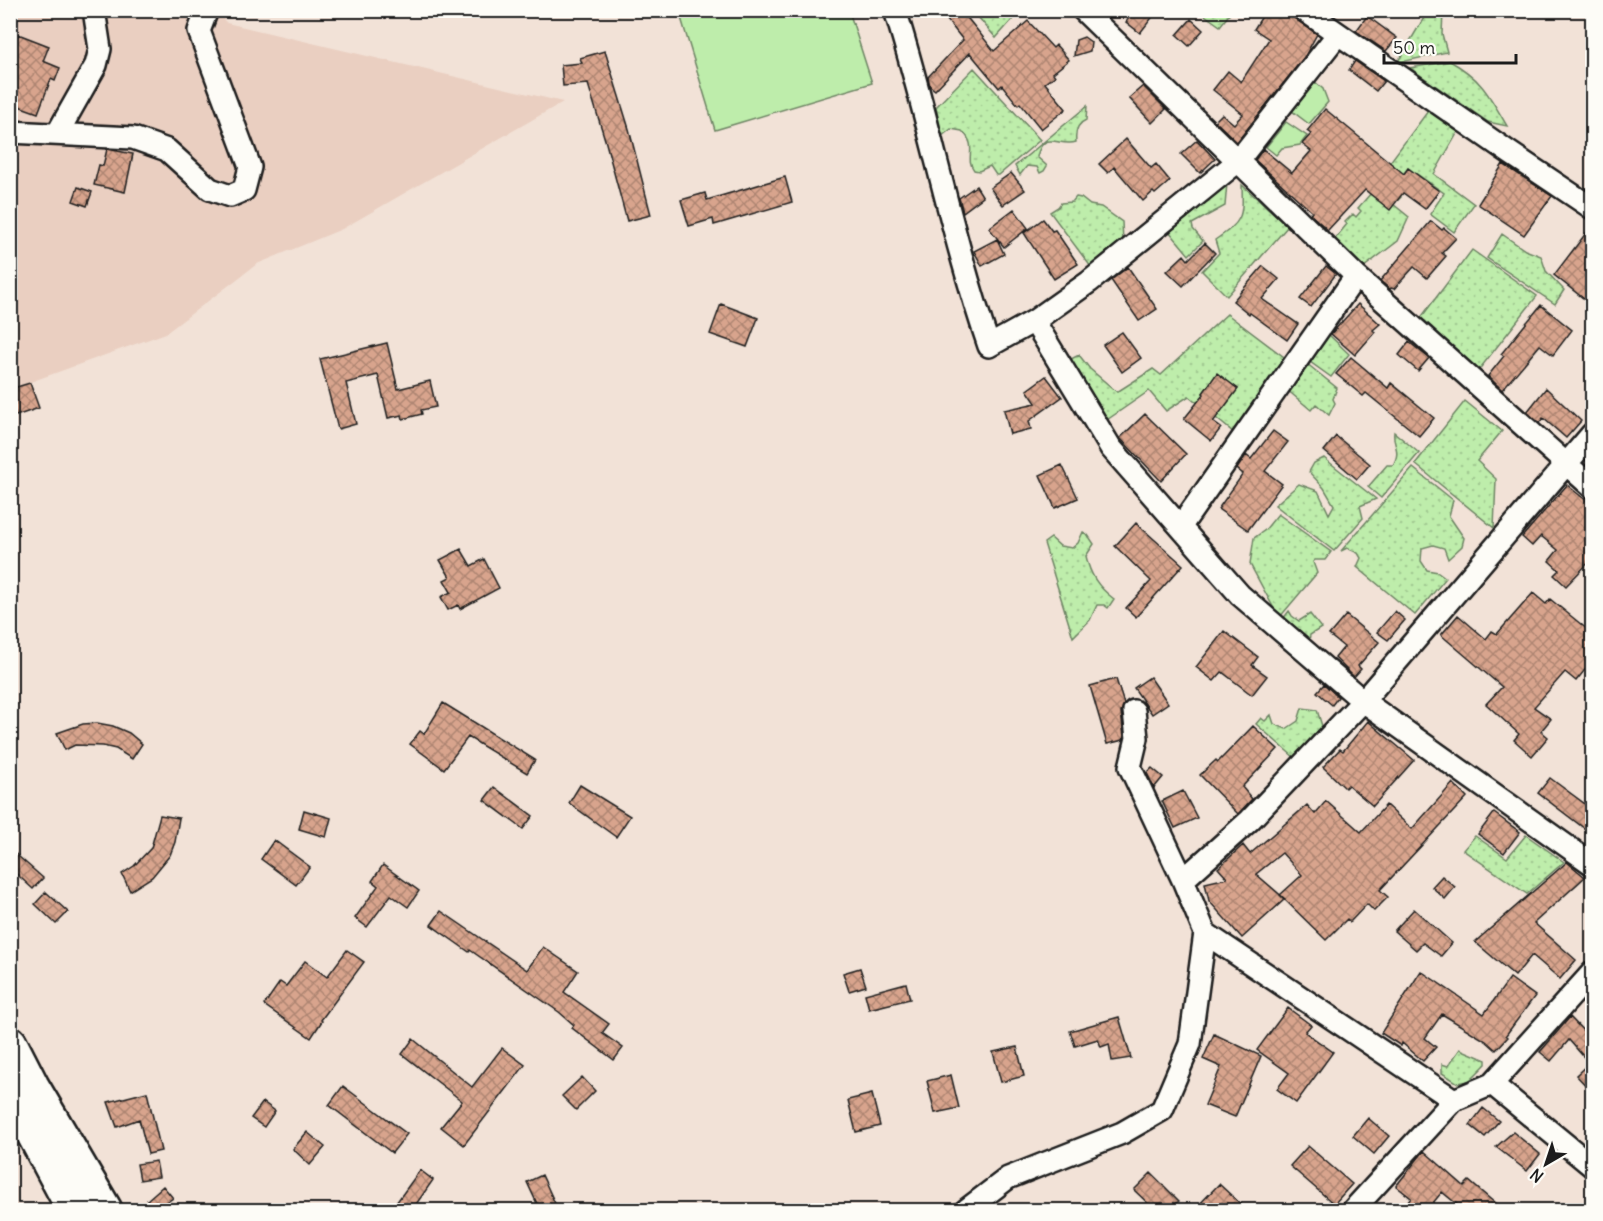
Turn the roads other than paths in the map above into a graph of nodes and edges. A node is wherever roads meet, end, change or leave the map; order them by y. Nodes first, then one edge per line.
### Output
1 (94, 10) edge
2 (207, 10) edge
3 (895, 10) edge
4 (1083, 10) edge
5 (1304, 10) edge
6 (1338, 34) junction
7 (10, 132) edge
8 (57, 134) junction
9 (1237, 162) junction
10 (1593, 208) edge
11 (1356, 276) junction
12 (1034, 321) junction
13 (1593, 434) edge
14 (1567, 465) junction
15 (1593, 487) edge
16 (1181, 526) junction
17 (1363, 701) junction
18 (1134, 711) dead end
19 (1593, 864) edge
20 (1183, 880) junction
21 (1205, 933) junction
22 (1593, 973) edge
23 (10, 1043) edge
24 (1492, 1084) junction
25 (10, 1090) edge
26 (1454, 1100) junction
27 (1593, 1166) edge
28 (74, 1210) edge
29 (105, 1210) edge
30 (966, 1210) edge
31 (1353, 1210) edge

1 - 8 street
2 - 8 street
3 - 12 street
4 - 9 street
5 - 6 street
6 - 9 street
6 - 10 street
7 - 8 street
9 - 11 street
9 - 12 street
11 - 14 street
11 - 16 street
12 - 16 street
13 - 14 street
14 - 15 street
14 - 17 street
16 - 17 street
17 - 19 street
17 - 20 street
18 - 20 street
20 - 21 street
21 - 26 street
21 - 30 street
22 - 24 street
23 - 29 highway
24 - 26 street
24 - 27 street
25 - 28 highway
26 - 31 street

